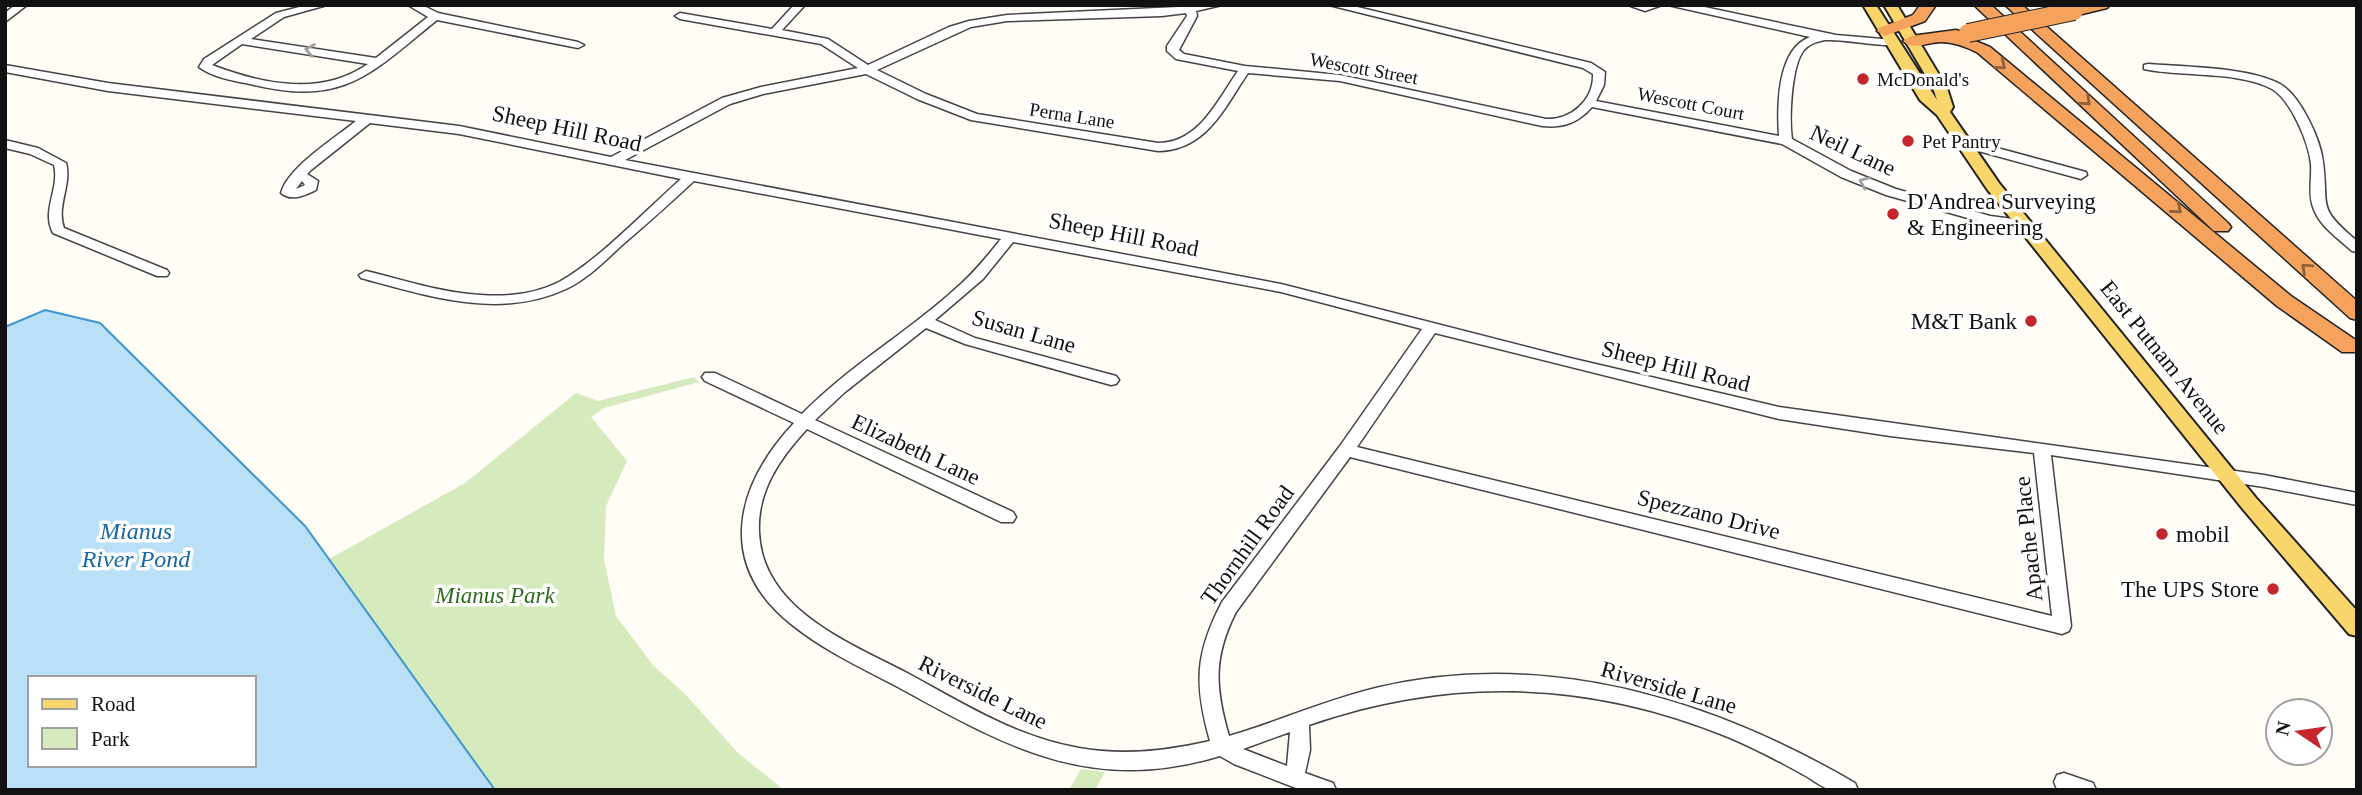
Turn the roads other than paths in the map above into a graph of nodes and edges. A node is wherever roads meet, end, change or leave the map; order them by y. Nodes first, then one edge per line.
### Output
1 (22, 5) edge
2 (322, 5) edge
3 (413, 5) edge
4 (800, 5) edge
5 (1001, 5) edge
6 (1217, 5) edge
7 (1334, 5) edge
8 (1633, 5) edge
9 (1657, 5) edge
10 (1673, 5) edge
11 (1869, 5) edge
12 (1890, 5) edge
13 (1928, 5) edge
14 (1982, 5) edge
15 (2013, 5) edge
16 (2023, 5) edge
17 (2102, 5) edge
18 (2070, 8) edge
19 (1190, 10) junction
20 (435, 16) junction
21 (680, 16) dead end
22 (1007, 18) junction
23 (5, 19) edge
24 (1965, 30) junction
25 (775, 32) junction
26 (1906, 32) junction
27 (1825, 37) junction
28 (1888, 37) junction
29 (1941, 37) junction
30 (238, 40) junction
31 (578, 45) dead end
32 (377, 62) junction
33 (2078, 64) junction
34 (2148, 67) dead end
35 (5, 68) edge
36 (1245, 69) junction
37 (867, 70) junction
38 (274, 85) junction
39 (1589, 103) junction
40 (247, 104) junction
41 (1942, 111) junction
42 (368, 118) junction
43 (659, 137) junction
44 (1958, 138) junction
45 (1786, 141) junction
46 (5, 144) edge
47 (627, 164) junction
48 (2081, 175) dead end
49 (300, 176) dead end
50 (691, 177) junction
51 (2024, 224) junction
52 (1011, 236) junction
53 (2357, 248) edge
54 (162, 272) dead end
55 (366, 275) dead end
56 (2357, 313) edge
57 (926, 322) junction
58 (1432, 326) junction
59 (2353, 350) edge
60 (710, 377) dead end
61 (1111, 380) dead end
62 (805, 421) junction
63 (2042, 447) junction
64 (1346, 450) junction
65 (2227, 475) junction
66 (2357, 499) edge
67 (1007, 517) dead end
68 (2062, 626) joint
69 (2357, 627) edge
70 (1298, 721) junction
71 (1222, 746) junction
72 (1293, 778) junction
73 (2064, 782) dead end
74 (1326, 790) edge
75 (1848, 790) edge
76 (2086, 790) edge

1 - 23 street
2 - 30 street
3 - 20 street
4 - 25 street
5 - 22 street
6 - 19 street
7 - 39 street
8 - 9 street
10 - 27 street
11 - 28 main road, East Putnam Avenue
12 - 26 main road, East Putnam Avenue
13 - 26 highway
14 -> 59 highway
15 - 33 highway
16 - 33 highway
17 - 18 highway
18 - 24 highway, bridge
19 - 22 street
19 - 36 street, Wescott Street
20 - 31 street
20 - 32 street
21 - 25 street, Perna Lane
22 - 37 street
24 - 26 highway
24 - 29 highway
25 - 37 street, Perna Lane
26 - 28 highway
26 - 29 highway
26 - 41 main road, East Putnam Avenue
27 - 28 street
27 - 45 street, Neil Lane
28 - 41 main road, East Putnam Avenue
29 -> 59 highway
32 -> 30 street
30 - 38 street
32 - 38 street
56 -> 33 highway
34 - 53 street
35 - 40 street, Sheep Hill Road
36 - 37 street, Perna Lane
36 - 39 street, Wescott Street
37 - 43 street
38 - 40 street
39 - 45 street, Wescott Court
40 - 42 street, Sheep Hill Road
41 - 44 main road, East Putnam Avenue
42 - 47 street, Sheep Hill Road
42 - 49 street
43 - 47 street
43 - 47 street
44 - 48 street
44 - 51 main road, East Putnam Avenue
51 -> 45 street, Neil Lane
46 - 54 street
47 - 50 street, Sheep Hill Road
50 - 52 street, Sheep Hill Road
50 - 55 street
51 - 65 main road, East Putnam Avenue
52 - 57 street, Riverside Lane
52 - 58 street, Sheep Hill Road
57 - 61 street, Susan Lane
57 - 62 street, Riverside Lane
58 - 63 street, Sheep Hill Road
58 - 64 street, Thornhill Road
60 - 62 street, Elizabeth Lane
62 - 67 street, Elizabeth Lane
62 - 71 street, Riverside Lane
63 - 65 street, Sheep Hill Road
63 - 68 street, Apache Place
64 - 68 street, Spezzano Drive
64 - 71 street, Thornhill Road
65 - 66 street, Sheep Hill Road
65 - 69 main road, East Putnam Avenue
70 - 71 street, Riverside Lane
70 - 72 street
70 - 75 street, Riverside Lane
71 - 72 street
72 - 74 street
73 - 76 street

